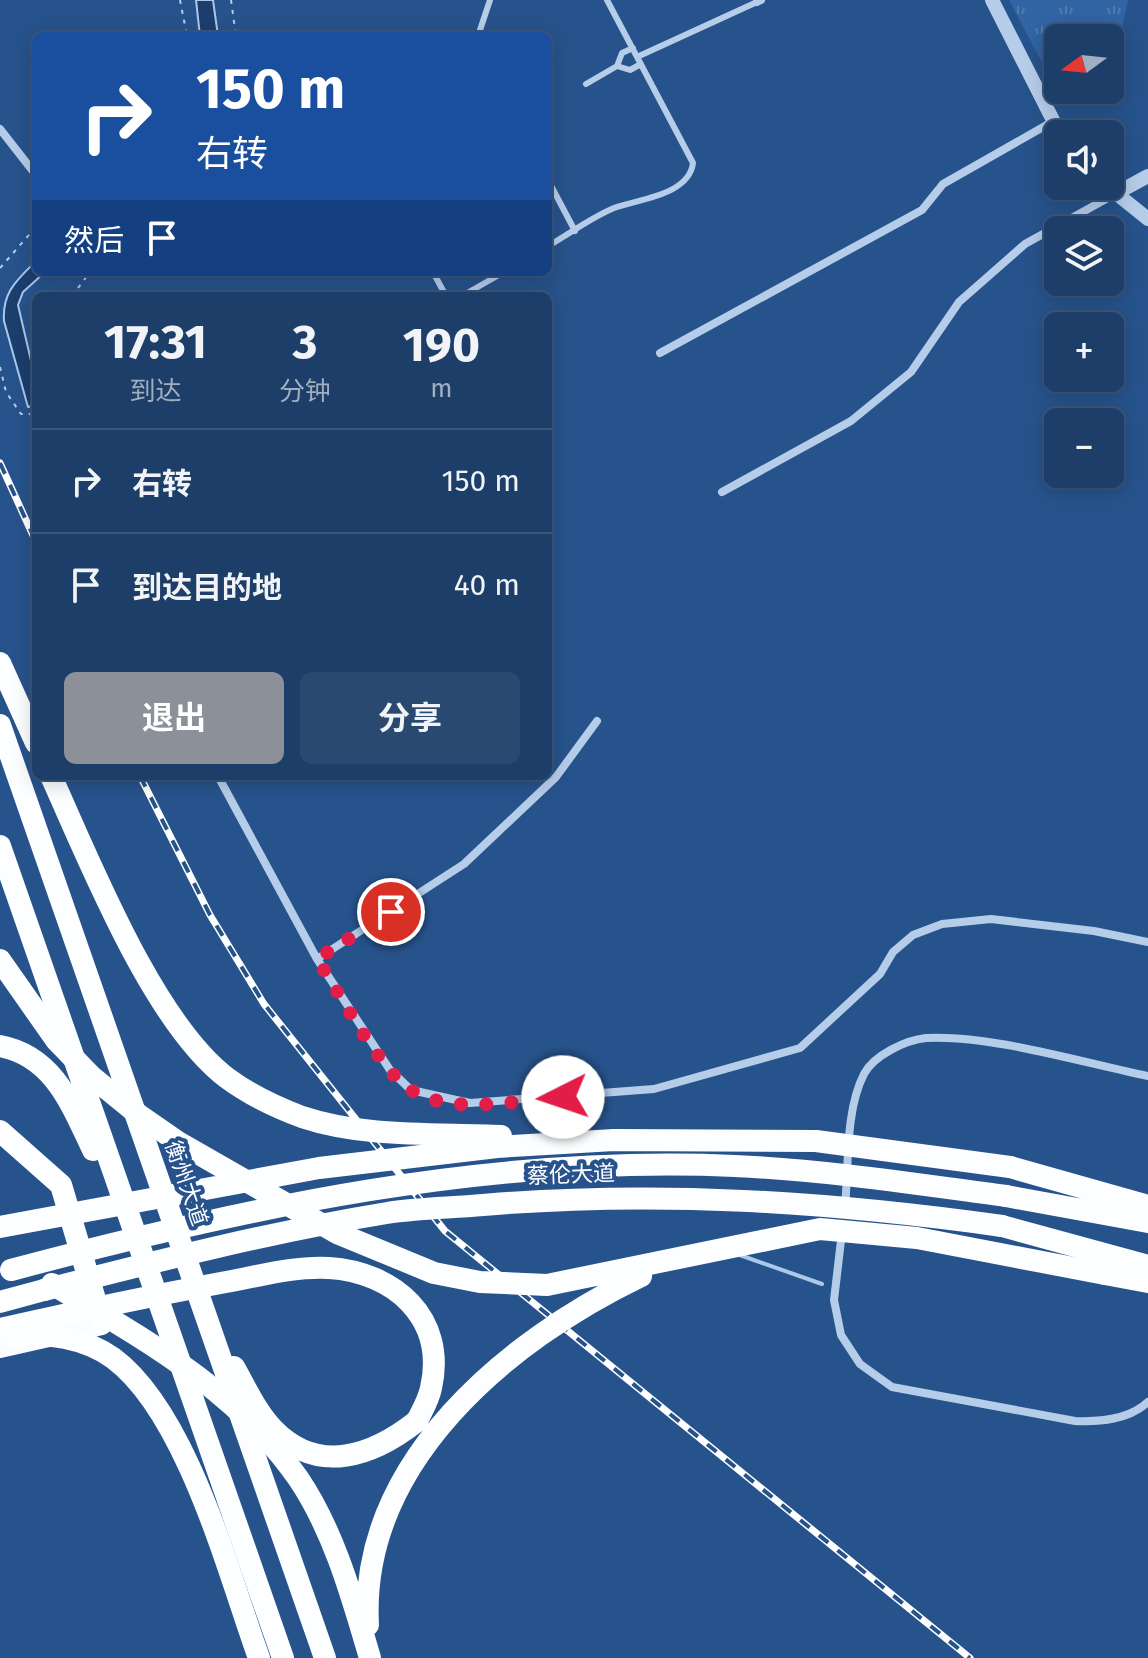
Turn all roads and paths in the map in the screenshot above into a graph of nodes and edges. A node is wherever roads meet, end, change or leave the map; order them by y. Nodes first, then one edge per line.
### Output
1 (180, 0) edge
2 (231, 0) edge
3 (490, 0) edge
4 (607, 0) edge
5 (992, 0) edge
6 (759, 1) edge
7 (186, 32) edge
8 (235, 32) edge
9 (479, 32) edge
10 (633, 48) junction
11 (639, 60) junction
12 (617, 66) junction
13 (586, 84) dead end
14 (1052, 120) edge
15 (0, 129) edge
16 (1044, 134) edge
17 (32, 170) edge
18 (1148, 176) edge
19 (1124, 185) edge
20 (552, 188) edge
21 (1096, 200) edge
22 (1124, 200) edge
23 (1148, 219) edge
24 (575, 231) junction
25 (32, 232) edge
26 (552, 244) edge
27 (0, 268) edge
28 (497, 276) edge
29 (469, 292) edge
30 (660, 353) dead end
31 (0, 367) edge
32 (32, 414) edge
33 (722, 492) dead end
34 (0, 663) edge
35 (597, 721) dead end
36 (0, 725) edge
37 (32, 734) edge
38 (53, 780) edge
39 (220, 780) edge
40 (0, 846) edge
41 (1148, 942) edge
42 (317, 959) junction
43 (0, 960) edge
44 (0, 1046) edge
45 (1148, 1076) edge
46 (0, 1131) edge
47 (614, 1140) junction
48 (1146, 1208) edge
49 (0, 1227) edge
50 (1047, 1238) junction
51 (141, 1252) junction
52 (688, 1257) junction
53 (1148, 1266) edge
54 (4, 1268) edge
55 (1148, 1281) edge
56 (0, 1302) edge
57 (208, 1323) junction
58 (102, 1325) joint
59 (0, 1329) edge
60 (0, 1337) edge
61 (0, 1348) edge
62 (1148, 1402) edge
63 (259, 1658) edge
64 (283, 1658) edge
65 (325, 1658) edge
66 (371, 1658) edge

1 - 7 path
2 - 8 path
3 - 9 lane
4 - 10 lane
5 - 14 street
6 - 11 lane
10 - 11 lane
10 - 12 lane
11 - 12 lane
11 - 24 lane
12 - 13 lane
15 - 17 street
16 - 30 street
18 - 19 street
20 - 24 lane
21 - 33 street
22 - 23 street
24 - 26 lane
25 - 27 path
28 - 29 lane
31 - 32 path
34 - 37 highway
35 - 42 street
36 - 57 highway, 衡州大道
38 - 47 highway, bridge
39 - 42 street
40 - 51 highway
41 - 42 street
43 - 52 highway, bridge
44 - 51 highway
45 - 62 street
46 - 58 highway
47 - 48 highway, bridge
47 - 49 highway, bridge
48 - 54 highway, 蔡伦大道, bridge
50 - 53 highway, 蔡伦大道
50 - 55 highway
50 - 56 highway, 蔡伦大道, bridge
51 - 64 highway
52 - 55 highway, bridge
52 - 66 highway, bridge
54 - 66 highway, bridge
57 - 59 highway, bridge
57 - 65 highway, 衡州大道
58 - 61 main road
60 - 63 highway, bridge

